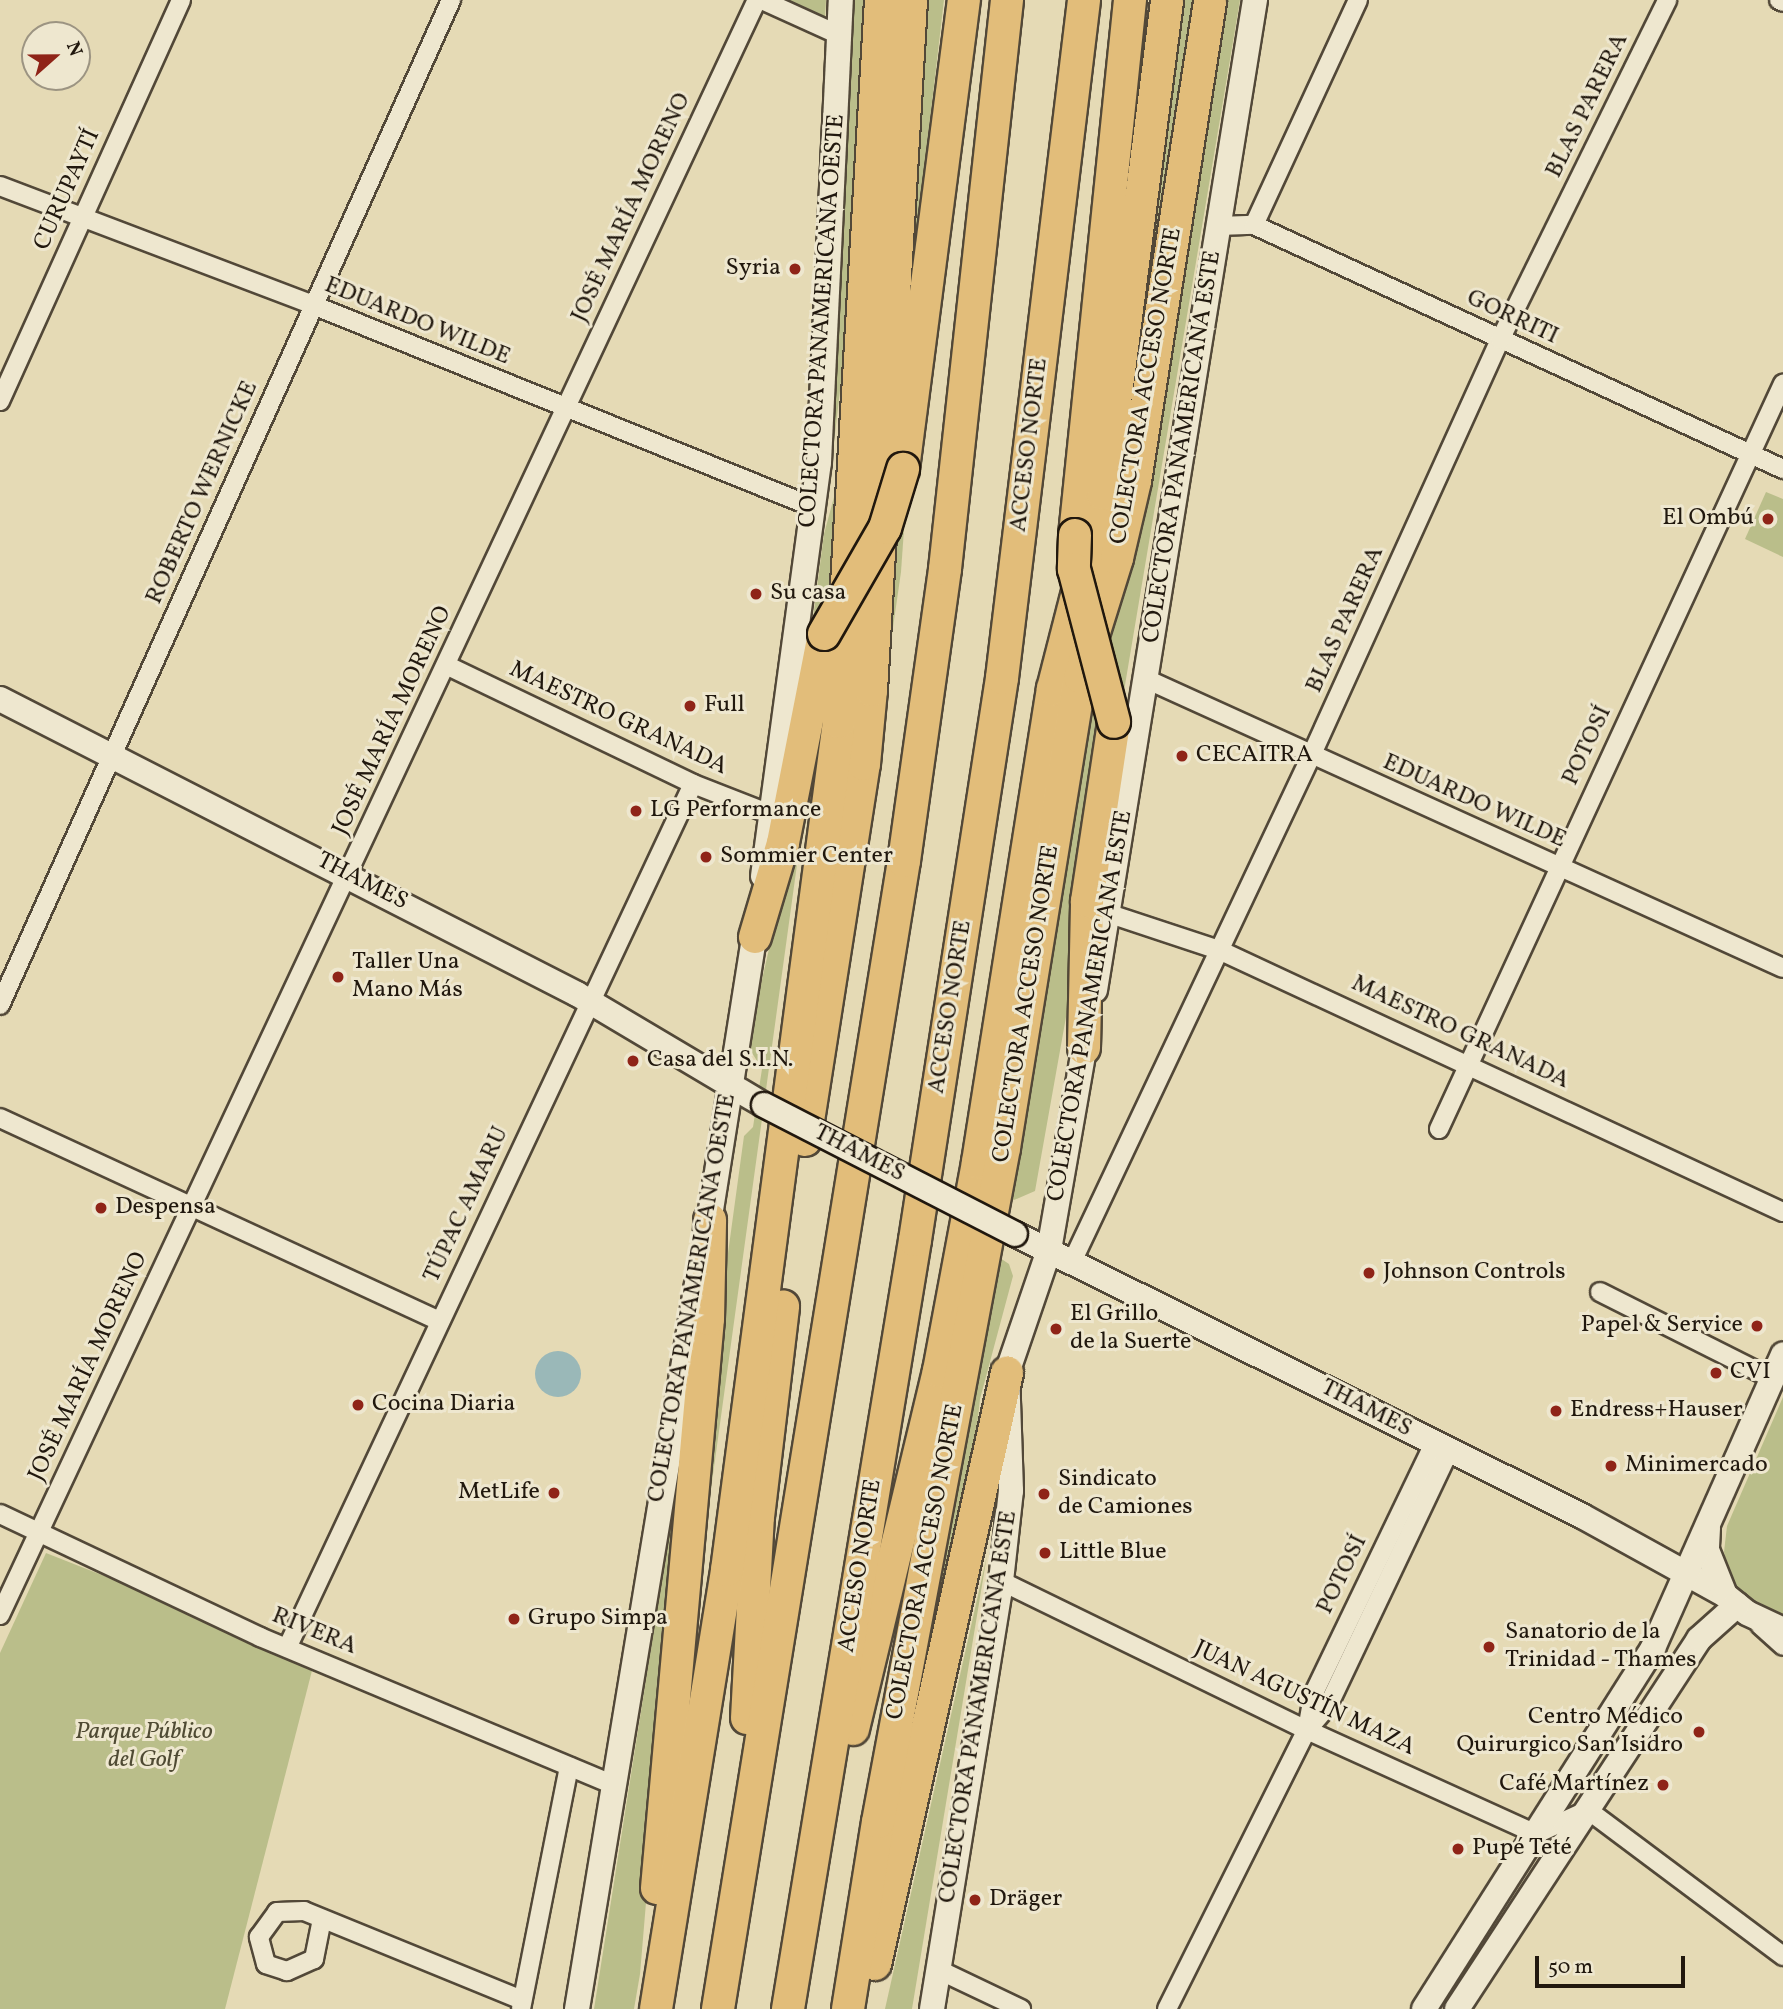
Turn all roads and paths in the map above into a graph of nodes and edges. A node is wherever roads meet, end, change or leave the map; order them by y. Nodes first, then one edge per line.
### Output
1 (181, 0) edge
2 (451, 0) edge
3 (757, 0) edge
4 (762, 0) edge
5 (841, 0) edge
6 (881, 0) edge
7 (911, 0) edge
8 (964, 0) edge
9 (1007, 0) edge
10 (1084, 0) edge
11 (1130, 0) edge
12 (1167, 0) edge
13 (1210, 0) edge
14 (1255, 0) edge
15 (1358, 0) edge
16 (1667, 0) edge
17 (839, 35) junction
18 (0, 186) edge
19 (83, 217) junction
20 (1254, 225) junction
21 (1218, 226) junction
22 (313, 306) junction
23 (1500, 341) junction
24 (1783, 384) edge
25 (0, 401) edge
26 (565, 409) junction
27 (1751, 454) junction
28 (1783, 469) edge
29 (814, 507) junction
30 (446, 666) junction
31 (1146, 679) junction
32 (0, 699) edge
33 (1312, 754) junction
34 (113, 755) junction
35 (693, 785) junction
36 (770, 814) junction
37 (1559, 867) junction
38 (348, 875) junction
39 (1110, 914) junction
40 (755, 937) junction
41 (1219, 950) junction
42 (1783, 968) edge
43 (590, 1001) junction
44 (0, 1005) edge
45 (1084, 1048) junction
46 (1469, 1063) junction
47 (729, 1084) junction
48 (0, 1118) edge
49 (1439, 1129) dead end
50 (192, 1204) junction
51 (1783, 1212) edge
52 (710, 1220) junction
53 (1049, 1250) junction
54 (1072, 1262) junction
55 (1600, 1292) dead end
56 (439, 1321) junction
57 (1783, 1354) edge
58 (1007, 1373) junction
59 (1773, 1379) junction
60 (1441, 1447) junction
61 (0, 1514) edge
62 (1708, 1520) junction
63 (39, 1531) junction
64 (1686, 1572) junction
65 (1001, 1581) junction
66 (1736, 1604) junction
67 (0, 1615) edge
68 (1782, 1635) edge
69 (288, 1646) junction
70 (1307, 1730) junction
71 (569, 1766) junction
72 (614, 1785) junction
73 (1588, 1810) junction
74 (1536, 1835) junction
75 (737, 1889) junction
76 (322, 1919) dead end
77 (801, 1930) junction
78 (1783, 1956) edge
79 (939, 1970) junction
80 (522, 2005) edge
81 (577, 2009) edge
82 (649, 2009) edge
83 (656, 2009) edge
84 (718, 2009) edge
85 (788, 2009) edge
86 (848, 2009) edge
87 (863, 2009) edge
88 (932, 2009) edge
89 (1021, 2009) edge
90 (1167, 2009) edge
91 (1424, 2009) edge
92 (1457, 2009) edge

1 - 19 street, CURUPAYTÍ
2 - 22 street, ROBERTO WERNICKE
3 - 26 street, JOSÉ MARÍA MORENO
4 - 17 street
5 - 17 street, COLECTORA PANAMERICANA OESTE
6 - 83 highway
7 - 75 highway
8 - 40 highway, bridge
9 - 75 highway
10 - 77 highway, ACCESO NORTE
11 - 45 highway, bridge
12 - 77 highway
13 - 86 highway, COLECTORA ACCESO NORTE
14 - 21 street, COLECTORA PANAMERICANA ESTE
15 - 20 street
16 - 23 street, BLAS PARERA
17 - 29 street, COLECTORA PANAMERICANA OESTE
18 - 19 street, EDUARDO WILDE
19 - 22 street, EDUARDO WILDE
19 - 25 street, CURUPAYTÍ
20 - 21 street, GORRITI
20 - 23 street, GORRITI
21 - 31 street, COLECTORA PANAMERICANA ESTE
22 - 26 street, EDUARDO WILDE
22 - 34 street, ROBERTO WERNICKE
23 - 27 street, GORRITI
23 - 33 street, BLAS PARERA
24 - 27 street, POTOSÍ
26 - 29 street, EDUARDO WILDE
26 - 30 street, JOSÉ MARÍA MORENO
27 - 28 street, GORRITI
27 - 37 street, POTOSÍ
29 - 36 street, COLECTORA PANAMERICANA OESTE
30 - 35 street, MAESTRO GRANADA
30 - 38 street, JOSÉ MARÍA MORENO
31 - 33 street, EDUARDO WILDE
31 - 39 street, COLECTORA PANAMERICANA ESTE
32 - 34 street, THAMES
33 - 37 street, EDUARDO WILDE
33 - 41 street, BLAS PARERA
34 - 38 street, THAMES
34 - 44 street, ROBERTO WERNICKE
35 - 36 street, MAESTRO GRANADA
35 - 43 street, TÚPAC AMARU
36 - 40 street, COLECTORA PANAMERICANA OESTE
37 - 42 street, EDUARDO WILDE
37 - 46 street, POTOSÍ
38 - 43 street, THAMES
38 - 50 street, JOSÉ MARÍA MORENO
39 - 41 street, MAESTRO GRANADA
39 - 45 street, COLECTORA PANAMERICANA ESTE
40 - 47 street, COLECTORA PANAMERICANA OESTE
41 - 46 street, MAESTRO GRANADA
41 - 54 street, BLAS PARERA
43 - 47 street, THAMES
43 - 56 street, TÚPAC AMARU
45 - 53 street, COLECTORA PANAMERICANA ESTE
46 - 49 street, POTOSÍ
46 - 51 street, MAESTRO GRANADA
47 - 52 street, COLECTORA PANAMERICANA OESTE
47 - 53 street, THAMES, bridge
48 - 50 street
50 - 56 street
50 - 63 street, JOSÉ MARÍA MORENO
52 - 72 street, COLECTORA PANAMERICANA OESTE
52 - 82 highway
53 - 54 street, THAMES
53 - 58 street, COLECTORA PANAMERICANA ESTE
54 - 60 street, THAMES
55 - 59 street
56 - 69 street, TÚPAC AMARU
57 - 59 street
58 - 65 street, COLECTORA PANAMERICANA ESTE
58 - 87 highway
59 - 62 street
60 - 64 street, THAMES
60 - 70 street, POTOSÍ
61 - 63 street, RIVERA
62 - 64 street
62 - 66 street
63 - 67 street, JOSÉ MARÍA MORENO
63 - 69 street, RIVERA
64 - 66 street, THAMES
64 - 74 street
65 - 70 street, JUAN AGUSTÍN MAZA
65 - 79 street, COLECTORA PANAMERICANA ESTE
66 - 68 street, THAMES
66 - 73 street
69 - 71 street, RIVERA
70 - 74 street, JUAN AGUSTÍN MAZA
70 - 90 street, POTOSÍ
71 - 72 street, RIVERA
71 - 80 street
72 - 81 street, COLECTORA PANAMERICANA OESTE
73 - 74 street
73 - 78 street
73 - 92 street
74 - 91 street
75 - 84 highway
76 - 80 street
77 - 85 highway, ACCESO NORTE
79 - 88 street, COLECTORA PANAMERICANA ESTE
79 - 89 street

